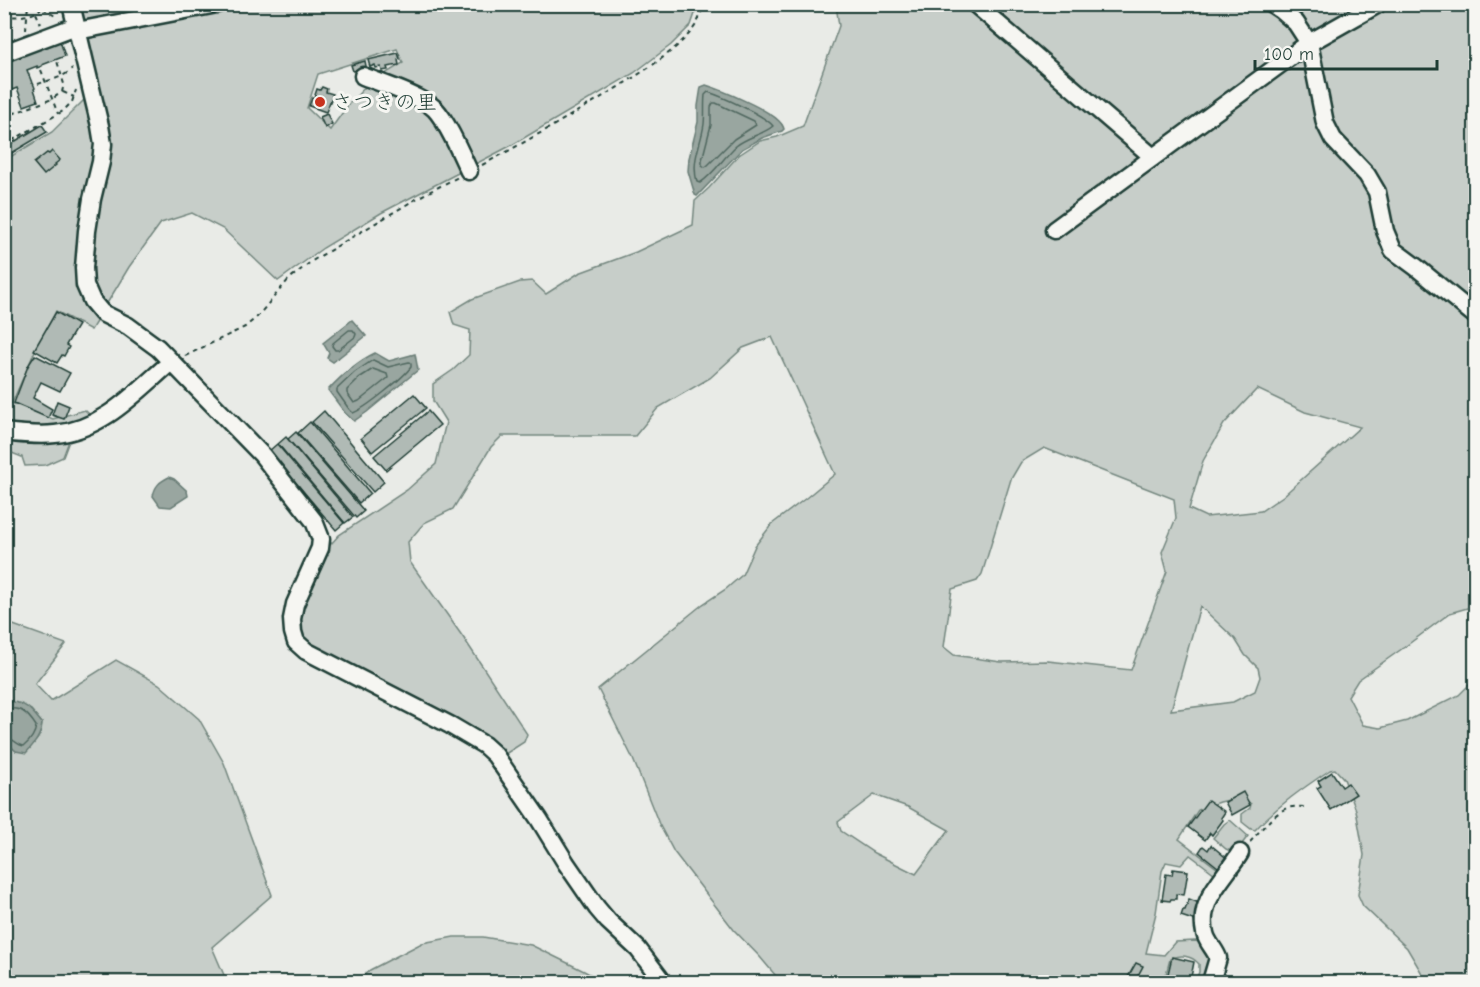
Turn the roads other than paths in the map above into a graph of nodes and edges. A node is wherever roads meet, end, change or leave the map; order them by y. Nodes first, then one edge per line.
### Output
1 (71, 4) edge
2 (217, 4) edge
3 (975, 4) edge
4 (1272, 4) edge
5 (1378, 4) edge
6 (73, 26) junction
7 (1309, 43) junction
8 (4, 52) edge
9 (363, 76) dead end
10 (1153, 157) junction
11 (470, 171) road end
12 (1054, 230) dead end
13 (1476, 316) edge
14 (171, 362) junction
15 (4, 432) edge
16 (1240, 853) road end
17 (663, 982) edge
18 (1211, 982) edge

1 - 6 street
2 - 6 street
3 - 10 street
4 - 7 street
5 - 7 street
6 - 8 street
6 - 14 street
7 - 10 street
7 - 13 street
9 - 11 street
10 - 12 street
14 - 15 street
14 - 17 street
16 - 18 street

